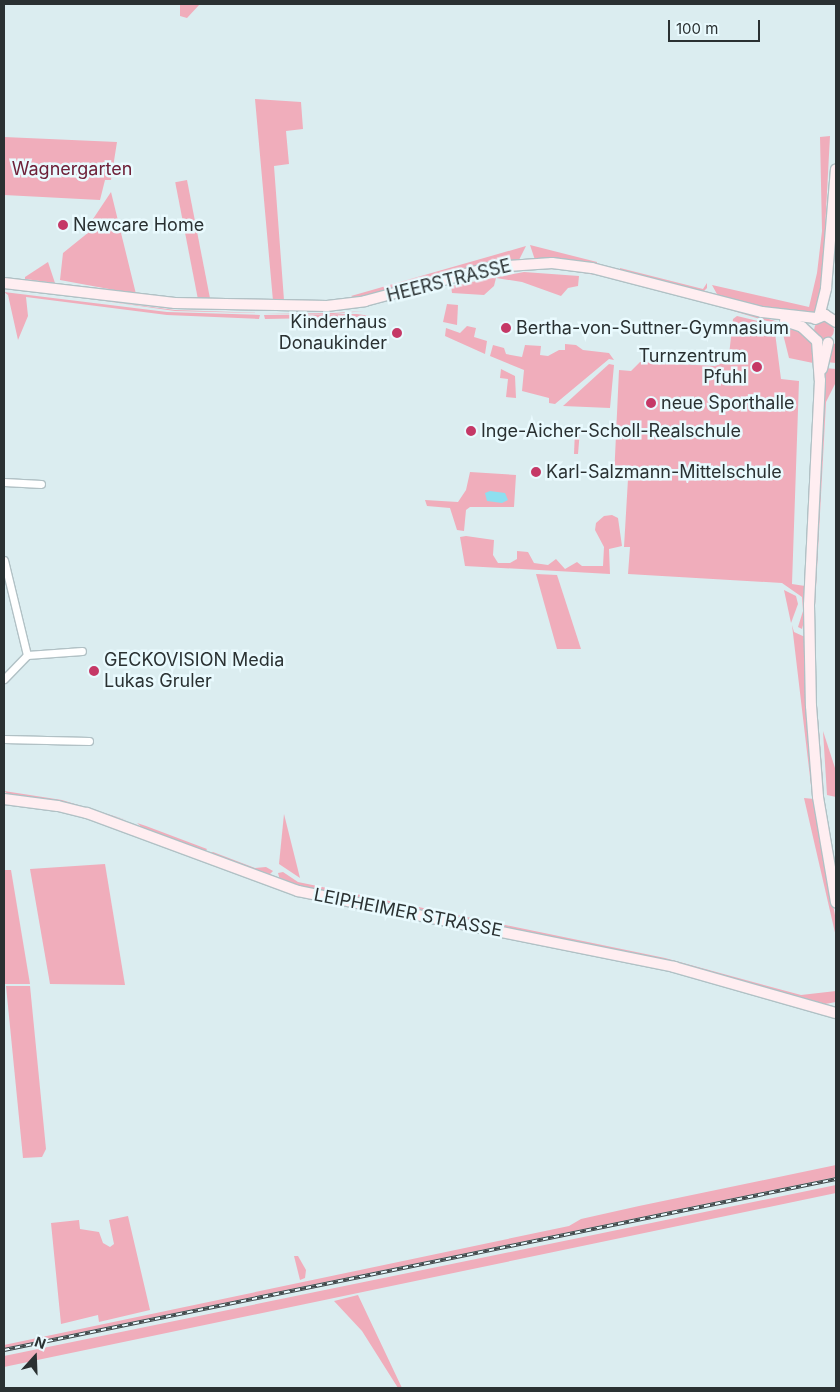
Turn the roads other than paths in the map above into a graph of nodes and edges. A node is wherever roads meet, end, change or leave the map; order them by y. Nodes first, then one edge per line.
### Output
1 (836, 169) edge
2 (8, 284) edge
3 (826, 288) junction
4 (762, 312) junction
5 (817, 317) junction
6 (834, 319) edge
7 (814, 337) junction
8 (832, 340) edge
9 (820, 380) junction
10 (4, 482) edge
11 (41, 484) dead end
12 (4, 560) edge
13 (82, 651) dead end
14 (27, 655) junction
15 (4, 679) edge
16 (4, 739) edge
17 (89, 741) dead end
18 (4, 800) edge
19 (836, 902) edge
20 (836, 1006) edge
21 (819, 1007) junction
22 (836, 1013) edge

1 - 3 street
2 - 4 street, HEERSTRASSE
3 - 5 street
3 - 6 street
4 - 5 street, HEERSTRASSE
4 - 7 street, HEERSTRASSE
5 - 6 street, HEERSTRASSE
5 - 7 street
7 - 8 street, HEERSTRASSE
7 - 9 street
8 - 9 street
9 - 19 street
10 - 11 street
12 - 14 street
13 - 14 street
14 - 15 street
16 - 17 street
18 - 21 street, LEIPHEIMER STRASSE
20 - 21 street, LEIPHEIMER STRASSE
21 - 22 street, LEIPHEIMER STRASSE

